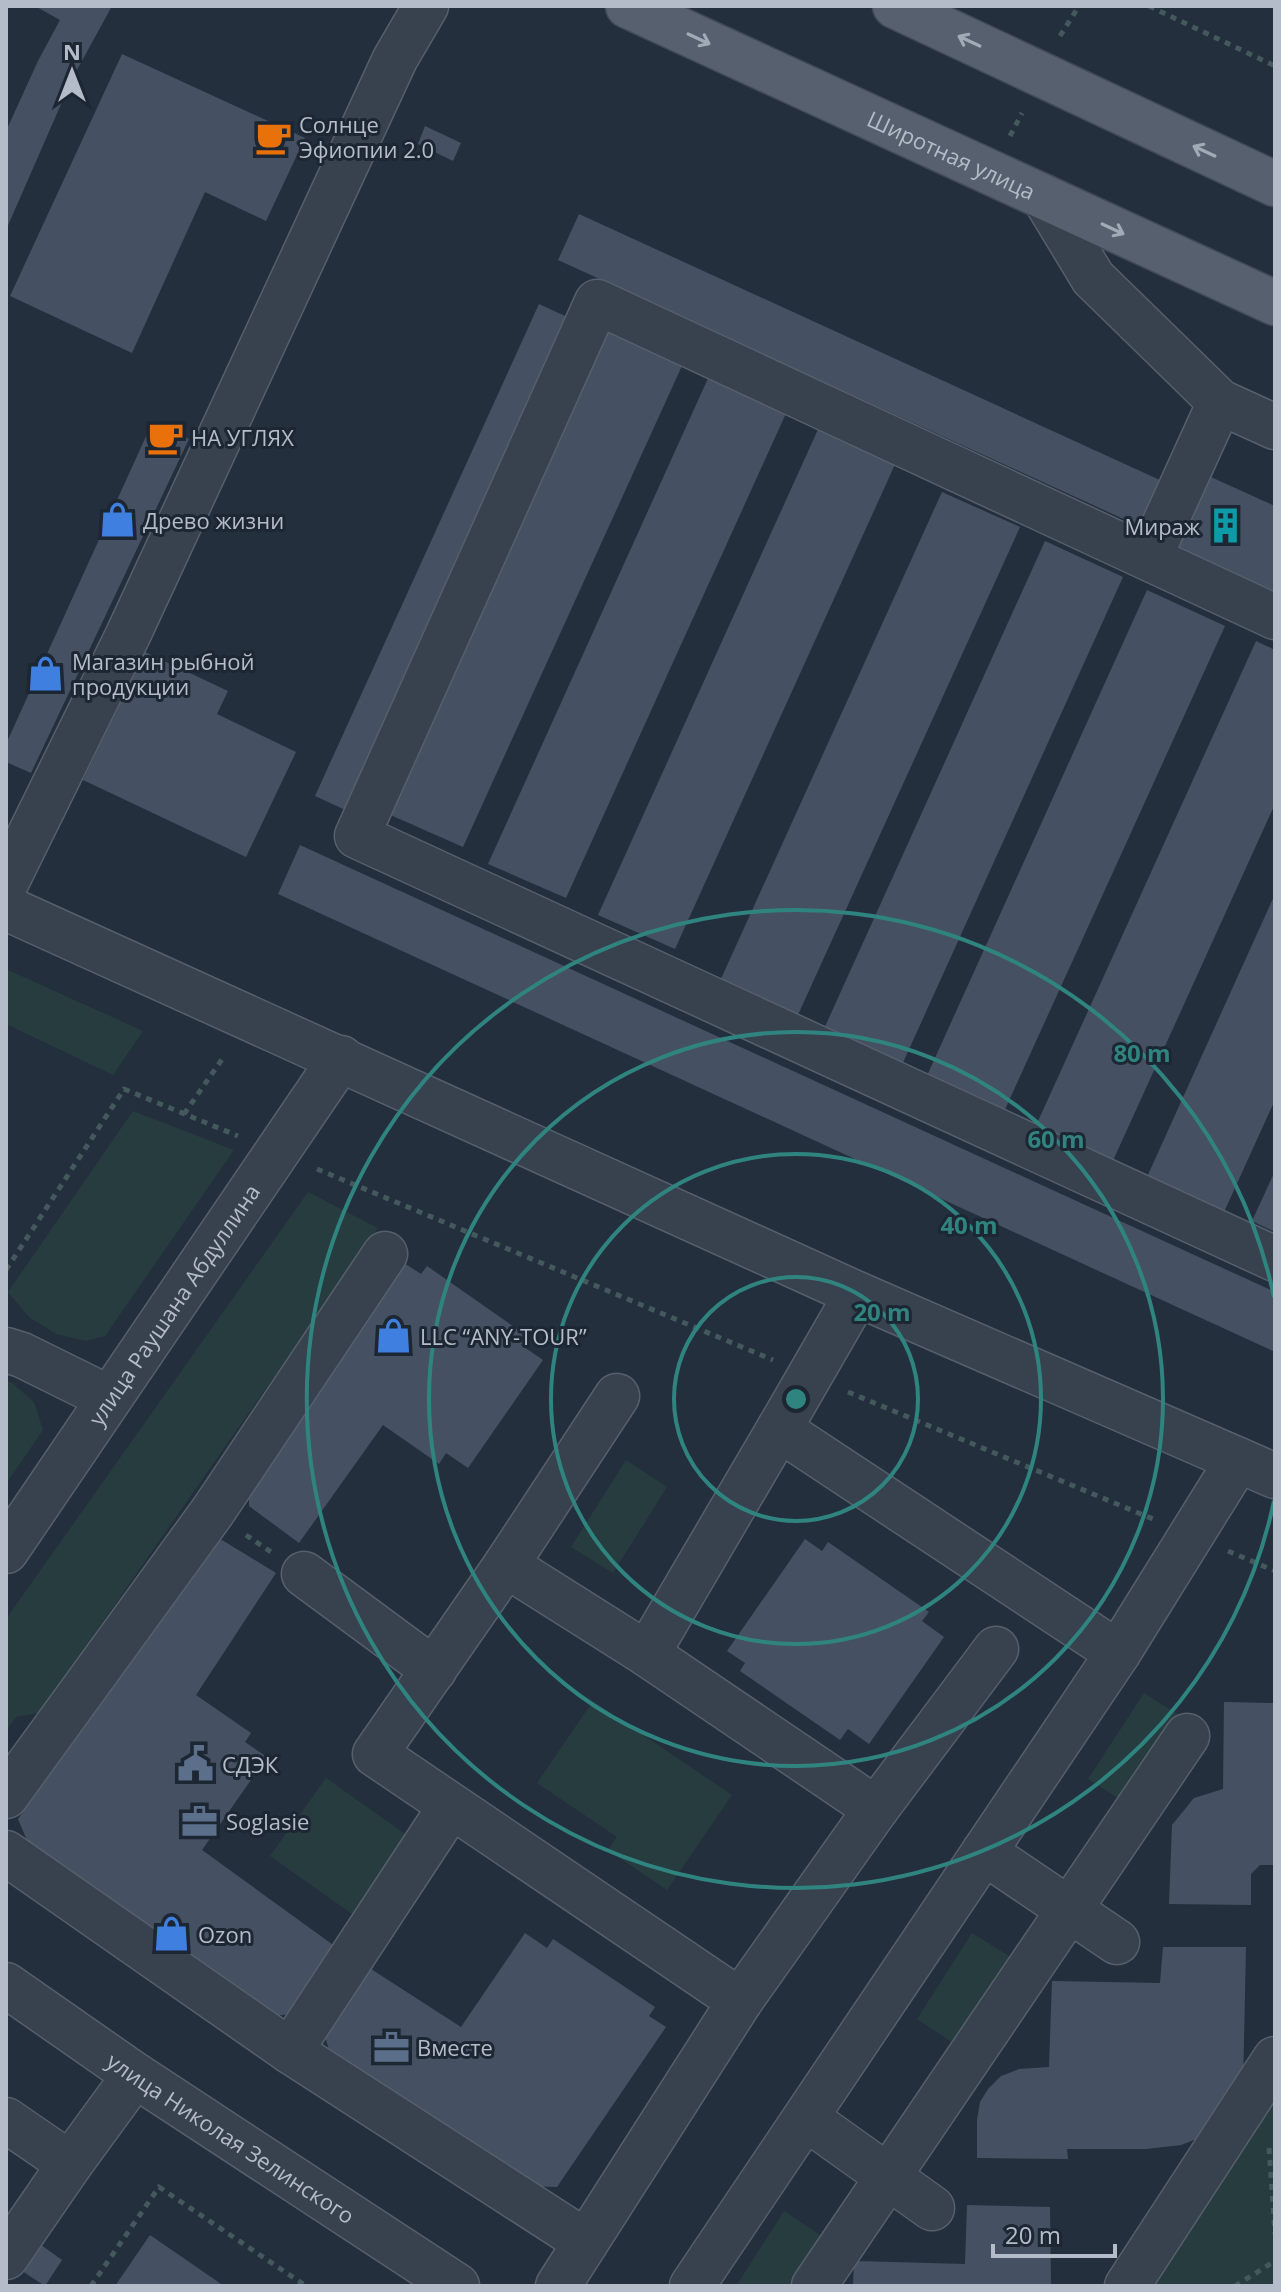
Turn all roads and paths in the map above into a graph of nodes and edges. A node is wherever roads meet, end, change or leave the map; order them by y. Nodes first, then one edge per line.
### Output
1 (426, 6) edge
2 (628, 6) edge
3 (895, 6) edge
4 (1149, 6) edge
5 (1275, 66) edge
6 (1275, 184) edge
7 (1044, 197) junction
8 (1275, 303) edge
9 (1220, 402) junction
10 (1275, 427) edge
11 (1149, 558) junction
12 (1275, 617) edge
13 (6, 883) edge
14 (6, 908) edge
15 (341, 1058) junction
16 (276, 1152) junction
17 (385, 1254) dead end
18 (1275, 1259) edge
19 (6, 1270) edge
20 (857, 1294) junction
21 (6, 1350) edge
22 (810, 1376) junction
23 (617, 1396) dead end
24 (109, 1398) junction
25 (779, 1429) junction
26 (1256, 1468) edge
27 (213, 1511) junction
28 (1191, 1535) junction
29 (6, 1551) edge
30 (506, 1565) junction
31 (1275, 1571) edge
32 (304, 1574) joint
33 (996, 1649) dead end
34 (1118, 1653) junction
35 (647, 1654) junction
36 (434, 1670) junction
37 (1187, 1736) dead end
38 (6, 1796) edge
39 (451, 1806) junction
40 (876, 1809) junction
41 (984, 1852) junction
42 (6, 1853) edge
43 (1069, 1909) junction
44 (1117, 1942) dead end
45 (6, 1985) edge
46 (740, 2001) junction
47 (290, 2051) junction
48 (1275, 2059) edge
49 (135, 2075) junction
50 (806, 2118) junction
51 (6, 2120) edge
52 (1268, 2135) dead end
53 (70, 2164) junction
54 (888, 2177) junction
55 (932, 2208) dead end
56 (1275, 2234) edge
57 (586, 2242) junction
58 (6, 2257) edge
59 (1275, 2261) edge
60 (91, 2286) edge
61 (306, 2286) edge
62 (457, 2286) edge
63 (558, 2286) edge
64 (692, 2286) edge
65 (814, 2286) edge
66 (1127, 2286) edge
67 (1235, 2286) edge

1 - 13 street
2 -> 7 main road, Широтная улица
6 -> 3 main road
4 - 5 path
7 -> 8 main road, Широтная улица
7 - 9 street
9 - 10 street
9 - 11 street
11 - 12 street
11 - 18 street
14 - 15 street
15 - 16 street, улица Раушана Абдуллина
15 - 20 street
16 - 19 path
16 - 22 path
16 - 24 street, улица Раушана Абдуллина
17 - 27 street
20 - 22 street
20 - 26 street
21 - 24 street
22 - 25 street
22 - 28 path
23 - 30 street
24 - 29 street, улица Раушана Абдуллина
25 - 34 street
25 - 35 street
26 - 28 street
27 - 32 path
27 - 38 street
28 - 31 path
28 - 34 street
30 - 35 street
30 - 36 street
32 - 36 street
33 - 40 street
34 - 41 street
35 - 40 street
36 - 39 street
37 - 43 street
39 - 46 street
39 - 47 street
40 - 46 street
41 - 43 street
41 - 50 street
42 - 47 street
43 - 44 street
43 - 54 street
45 - 49 street, улица Николая Зелинского
46 - 57 street
47 - 57 street
48 - 66 street
49 - 53 street
49 - 62 street, улица Николая Зелинского
50 - 54 street
50 - 64 street
51 - 53 street
52 - 56 path
53 - 58 street
54 - 55 street
54 - 65 street
57 - 63 street
59 - 67 path
60 - 61 path

